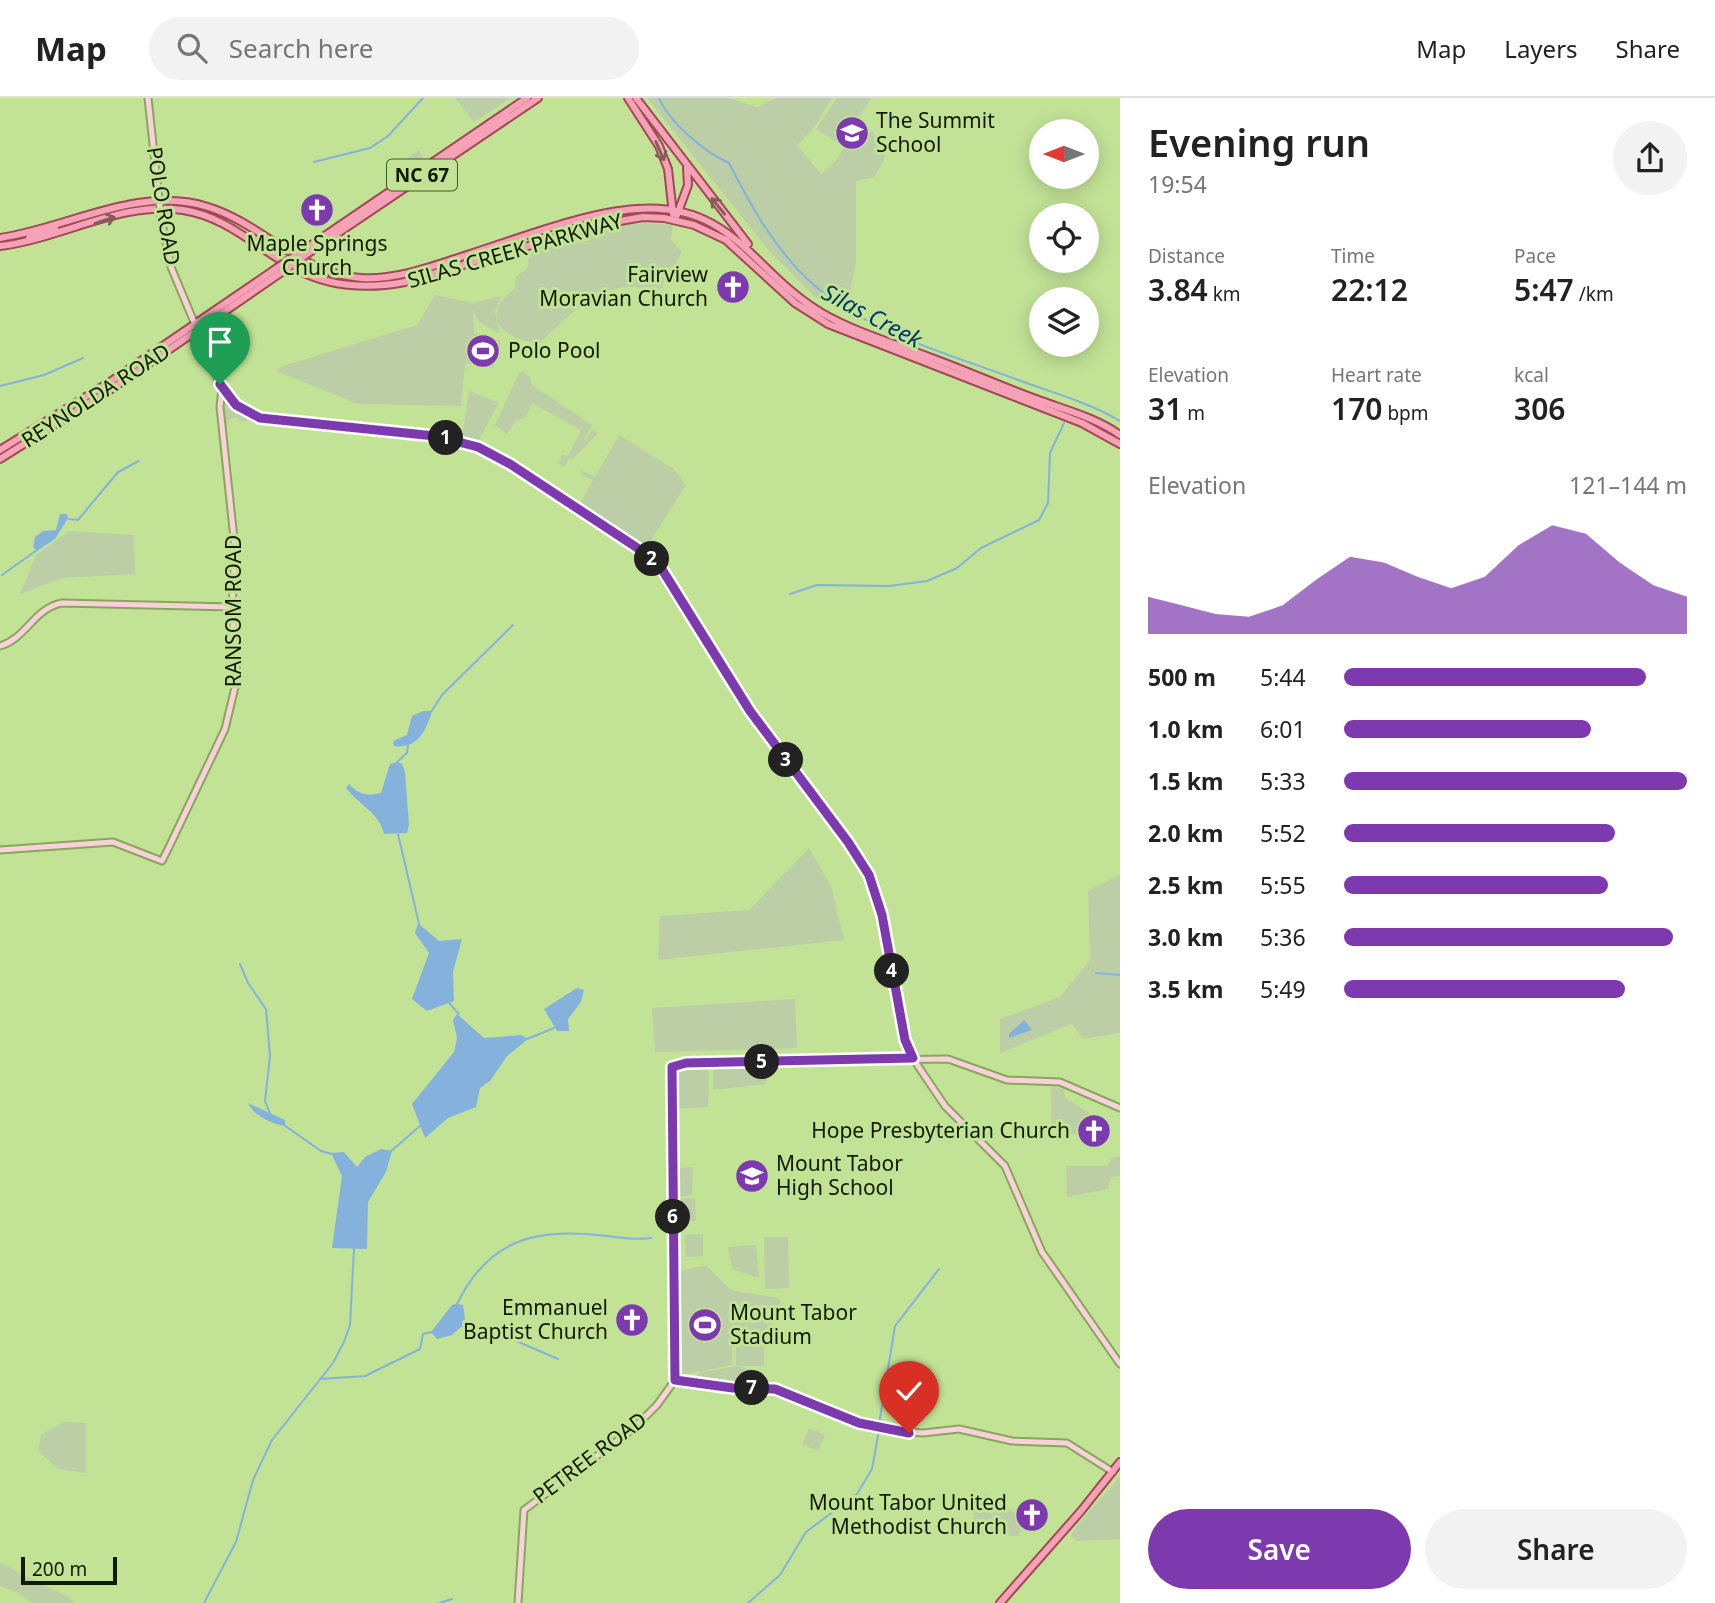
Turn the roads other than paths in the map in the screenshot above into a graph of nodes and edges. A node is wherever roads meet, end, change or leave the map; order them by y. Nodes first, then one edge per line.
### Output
1 (148, 98) edge
2 (527, 98) edge
3 (538, 98) edge
4 (628, 98) edge
5 (636, 98) edge
6 (685, 165) junction
7 (670, 190) junction
8 (654, 208) junction
9 (676, 211) junction
10 (80, 219) junction
11 (674, 219) junction
12 (0, 238) edge
13 (28, 242) junction
14 (0, 246) edge
15 (306, 252) junction
16 (761, 259) junction
17 (195, 327) junction
18 (222, 389) junction
19 (1120, 435) edge
20 (1120, 444) edge
21 (0, 450) edge
22 (0, 458) edge
23 (232, 607) junction
24 (0, 646) edge
25 (0, 850) edge
26 (913, 1058) junction
27 (931, 1058) junction
28 (923, 1074) junction
29 (1120, 1108) edge
30 (1120, 1364) edge
31 (675, 1380) junction
32 (1120, 1462) edge
33 (1113, 1472) junction
34 (518, 1603) edge
35 (1000, 1603) edge

1 - 17 street, POLO ROAD, bridge
2 - 15 main road, REYNOLDA ROAD / NC 67
3 - 15 main road, REYNOLDA ROAD / NC 67
4 -> 7 main road
5 - 6 main road
6 - 9 main road
16 -> 6 main road
7 - 8 main road
7 - 9 main road
8 - 9 main road, SILAS CREEK PARKWAY
8 - 10 main road, SILAS CREEK PARKWAY
9 - 11 main road
9 - 16 main road, SILAS CREEK PARKWAY
10 - 12 main road, SILAS CREEK PARKWAY
10 - 13 main road
13 -> 11 main road, SILAS CREEK PARKWAY
11 - 20 main road, SILAS CREEK PARKWAY
13 - 14 main road, SILAS CREEK PARKWAY
15 - 17 main road, REYNOLDA ROAD / NC 67, bridge
16 - 19 main road, SILAS CREEK PARKWAY
17 - 18 street, POLO ROAD
17 - 21 main road, REYNOLDA ROAD / NC 67
17 - 22 main road, REYNOLDA ROAD / NC 67
18 - 23 street, RANSOM ROAD
18 - 26 street, POLO ROAD
23 - 24 street
23 - 25 street, RANSOM ROAD
26 - 27 street
26 - 28 street, POLO ROAD
26 - 31 street
27 - 28 street
27 - 29 street
28 - 30 street, POLO ROAD
31 - 33 street
31 - 34 street, PETREE ROAD
32 - 33 main road
33 - 35 main road

